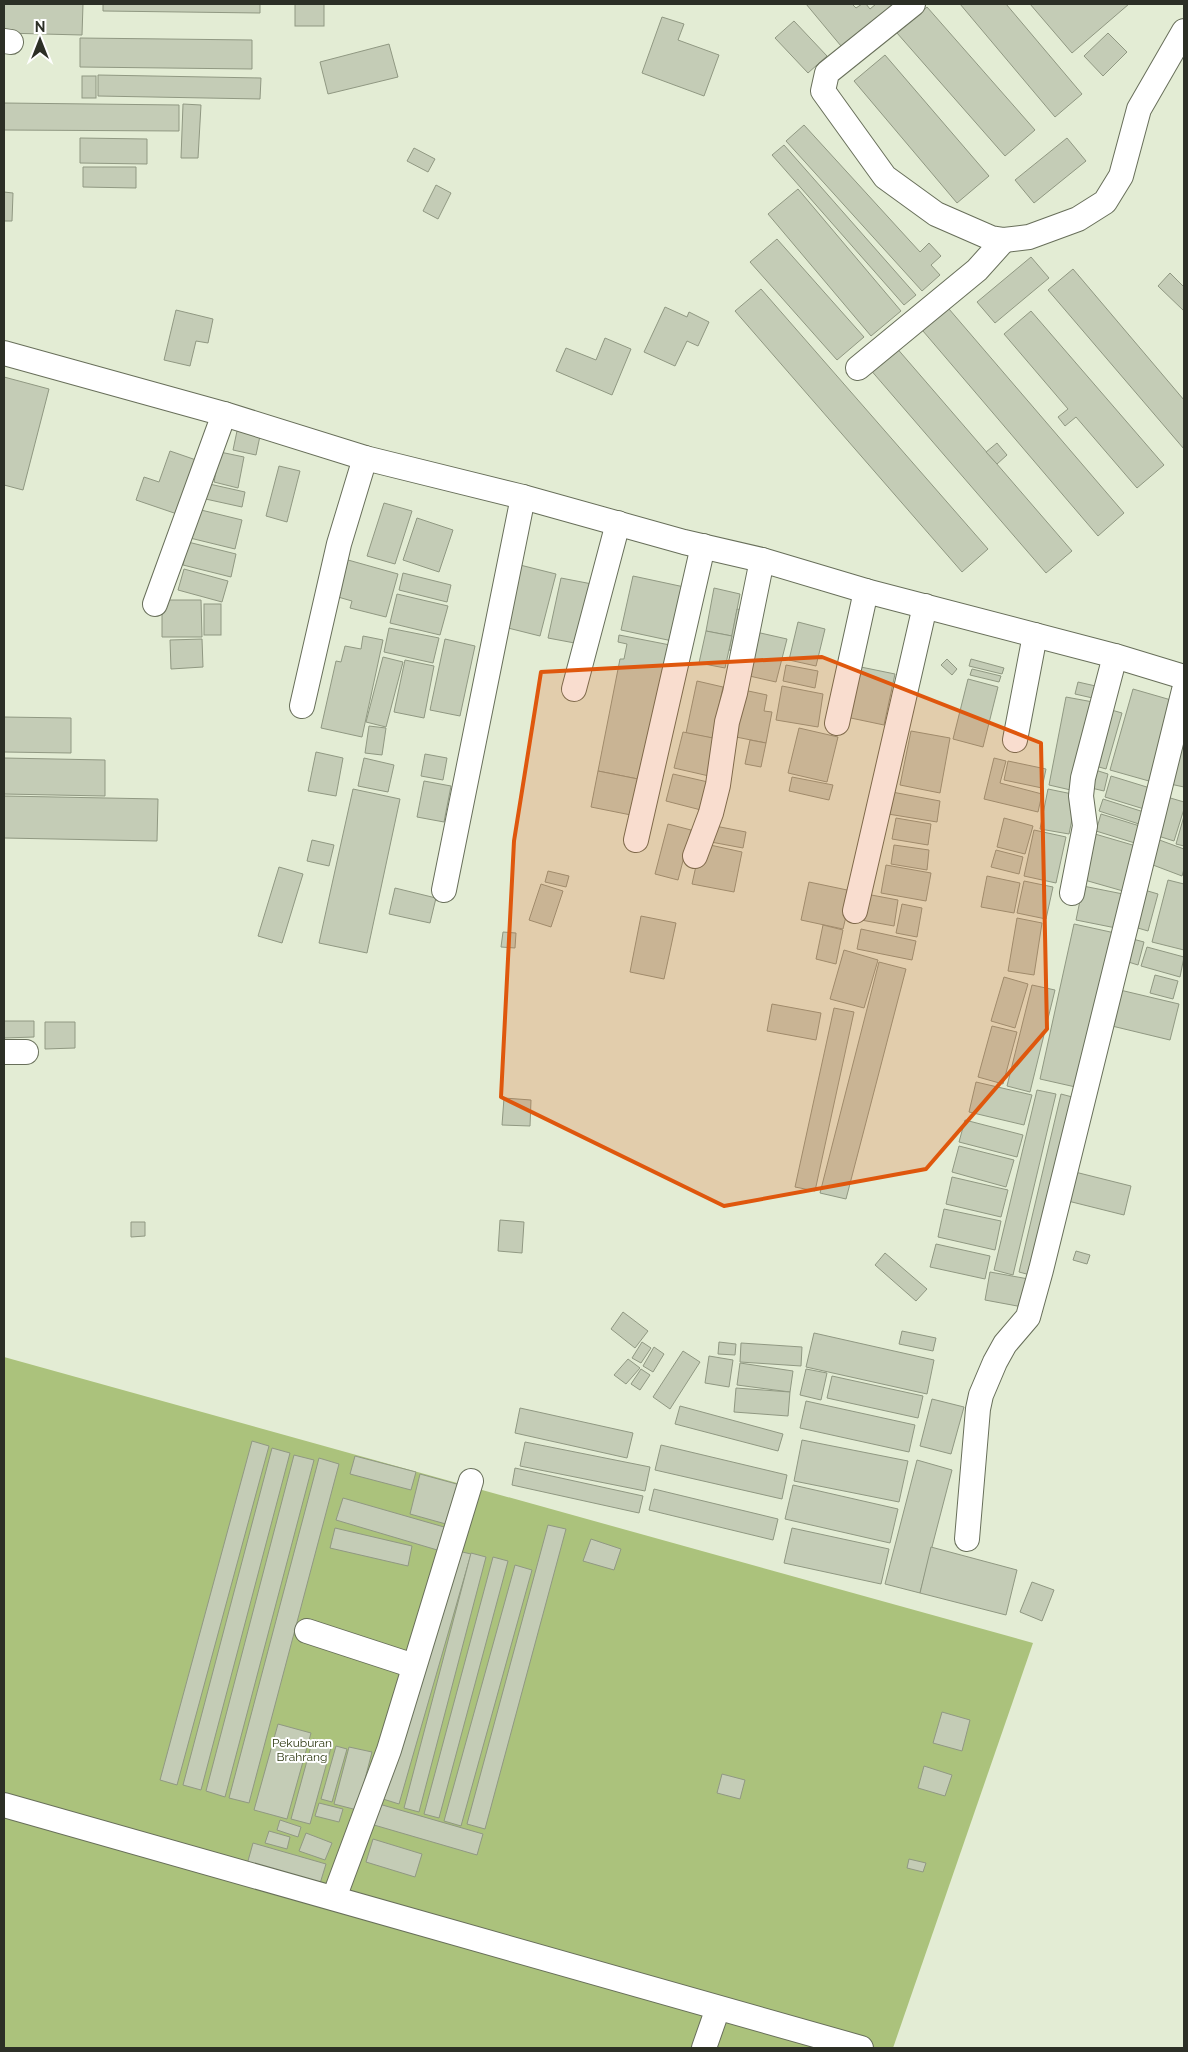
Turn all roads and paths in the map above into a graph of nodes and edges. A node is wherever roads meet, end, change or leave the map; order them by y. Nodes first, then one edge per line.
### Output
1 (913, 4) edge
2 (1184, 31) edge
3 (1004, 240) junction
4 (4, 353) edge
5 (858, 368) dead end
6 (224, 414) junction
7 (365, 458) junction
8 (523, 497) junction
9 (618, 523) junction
10 (703, 546) junction
11 (762, 560) junction
12 (866, 591) junction
13 (155, 604) dead end
14 (924, 606) junction
15 (1035, 636) junction
16 (1115, 656) junction
17 (1184, 677) edge
18 (574, 689) dead end
19 (1184, 690) edge
20 (302, 706) dead end
21 (837, 723) dead end
22 (1015, 740) dead end
23 (636, 840) dead end
24 (695, 856) dead end
25 (444, 890) dead end
26 (1072, 893) dead end
27 (855, 911) dead end
28 (471, 1481) dead end
29 (967, 1539) dead end
30 (307, 1631) dead end
31 (414, 1666) junction
32 (4, 1805) edge
33 (334, 1898) junction
34 (718, 2008) junction
35 (704, 2048) edge
36 (862, 2048) edge

1 - 3 street
2 - 3 street
3 - 5 street
4 - 6 street
6 - 7 street
6 - 13 street
7 - 8 street
7 - 20 street
8 - 9 street
8 - 25 street
9 - 10 street
9 - 18 street
10 - 11 street
10 - 23 street
11 - 12 street
11 - 24 street
12 - 14 street
12 - 21 street
14 - 15 street
14 - 27 street
15 - 16 street
15 - 22 street
16 - 17 street
16 - 26 street
19 - 29 street
28 - 31 street
30 - 31 street
31 - 33 street
32 - 33 street
33 - 34 street
34 - 35 street
34 - 36 street

